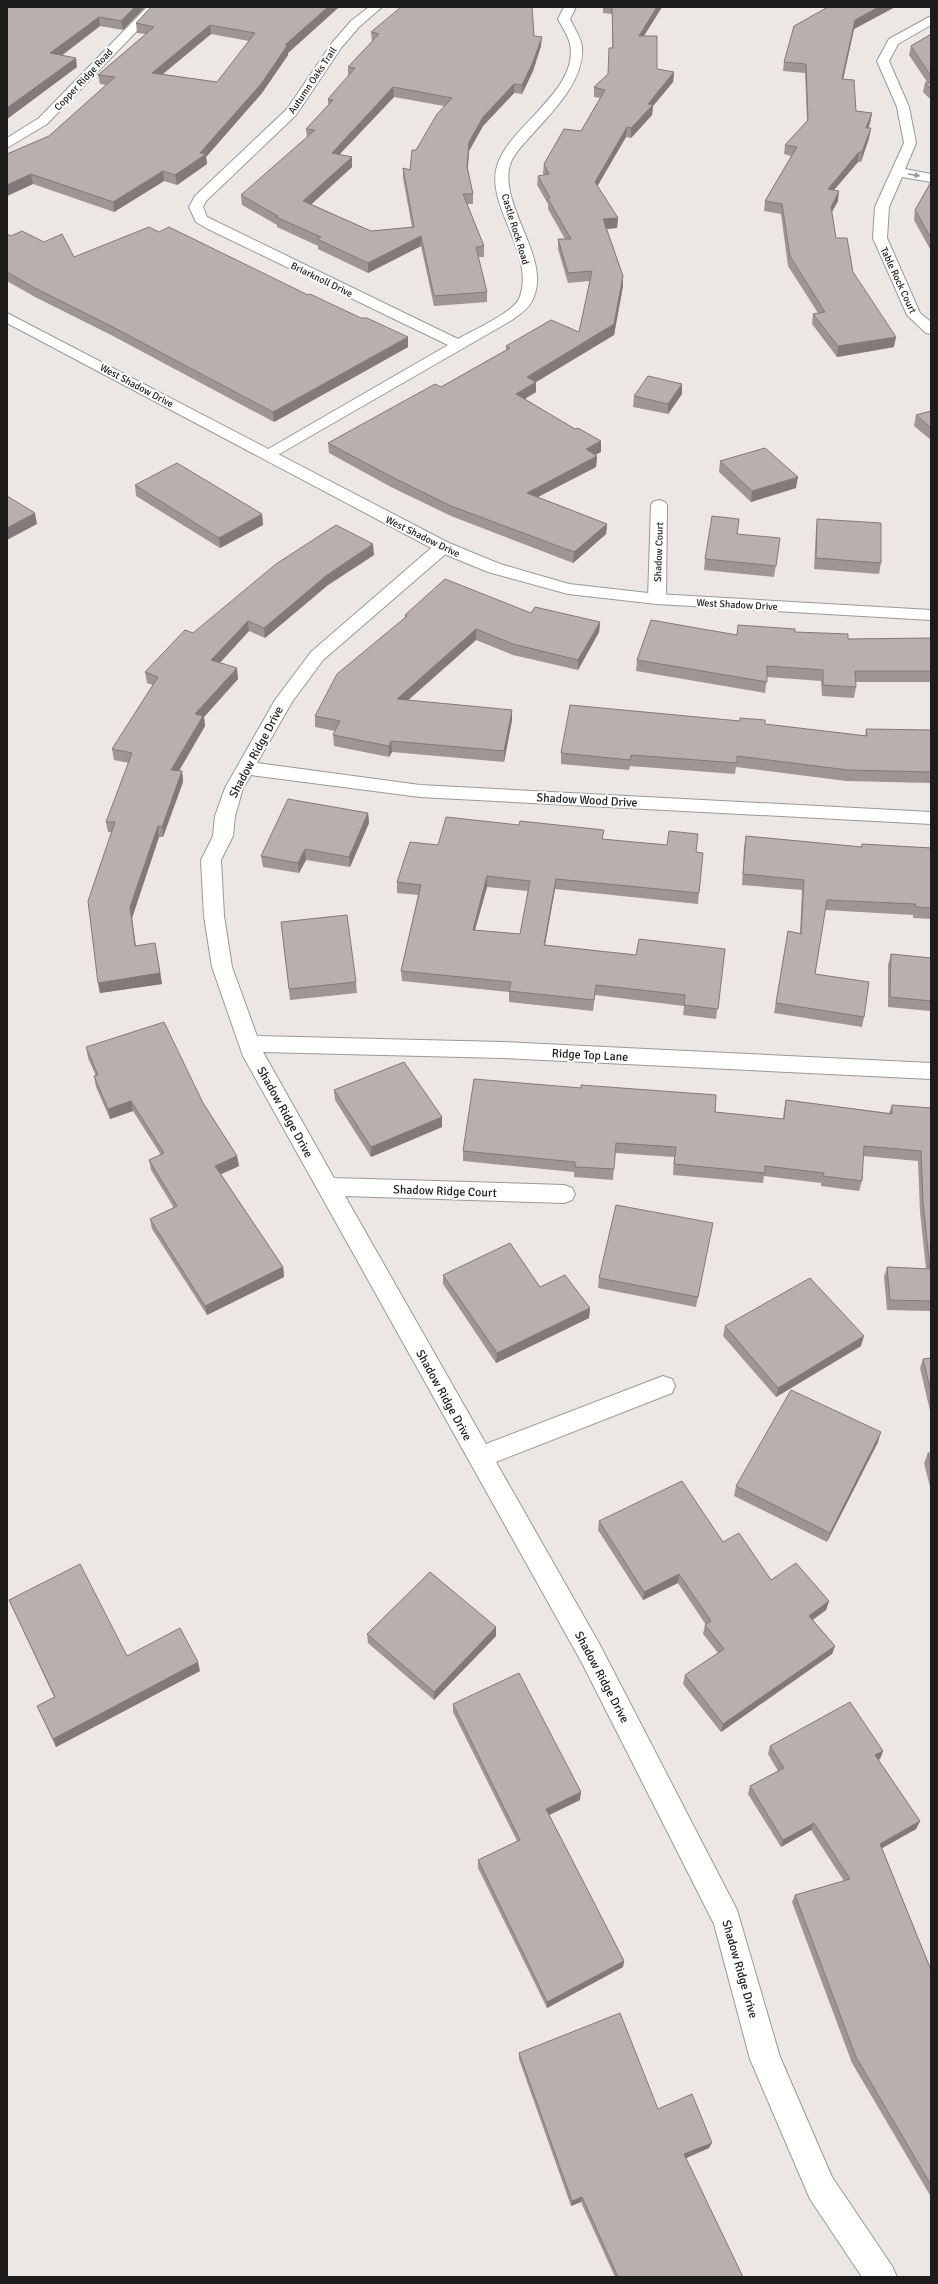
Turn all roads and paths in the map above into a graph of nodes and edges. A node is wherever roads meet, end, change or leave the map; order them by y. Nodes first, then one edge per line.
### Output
1 (154, 7) edge
2 (376, 7) edge
3 (570, 7) edge
4 (931, 20) edge
5 (7, 144) edge
6 (931, 166) edge
7 (900, 167) junction
8 (931, 178) edge
9 (197, 204) joint
10 (7, 316) edge
11 (931, 330) edge
12 (459, 345) junction
13 (269, 456) junction
14 (659, 505) dead end
15 (443, 547) junction
16 (656, 599) junction
17 (931, 615) edge
18 (245, 768) junction
19 (931, 818) edge
20 (249, 1044) junction
21 (931, 1071) edge
22 (327, 1188) junction
23 (564, 1194) dead end
24 (663, 1386) dead end
25 (479, 1458) junction
26 (881, 2277) edge

1 - 5 street, Copper Ridge Road
2 - 9 street, Autumn Oaks Trail
3 - 12 street, Castle Rock Road
4 - 7 street, Table Rock Court
6 - 7 street
7 -> 8 street
7 - 11 street, Table Rock Court
9 - 12 street, Briarknoll Drive
10 - 13 street, West Shadow Drive
12 - 13 street, Castle Rock Road
13 - 15 street, West Shadow Drive
14 - 16 street, Shadow Court
15 - 16 street, West Shadow Drive
15 - 18 street, Shadow Ridge Drive
16 - 17 street, West Shadow Drive
18 - 19 street, Shadow Wood Drive
18 - 20 street, Shadow Ridge Drive
20 - 21 street, Ridge Top Lane
20 - 22 street, Shadow Ridge Drive
22 - 23 street, Shadow Ridge Court
22 - 25 street, Shadow Ridge Drive
24 - 25 street
25 - 26 street, Shadow Ridge Drive

